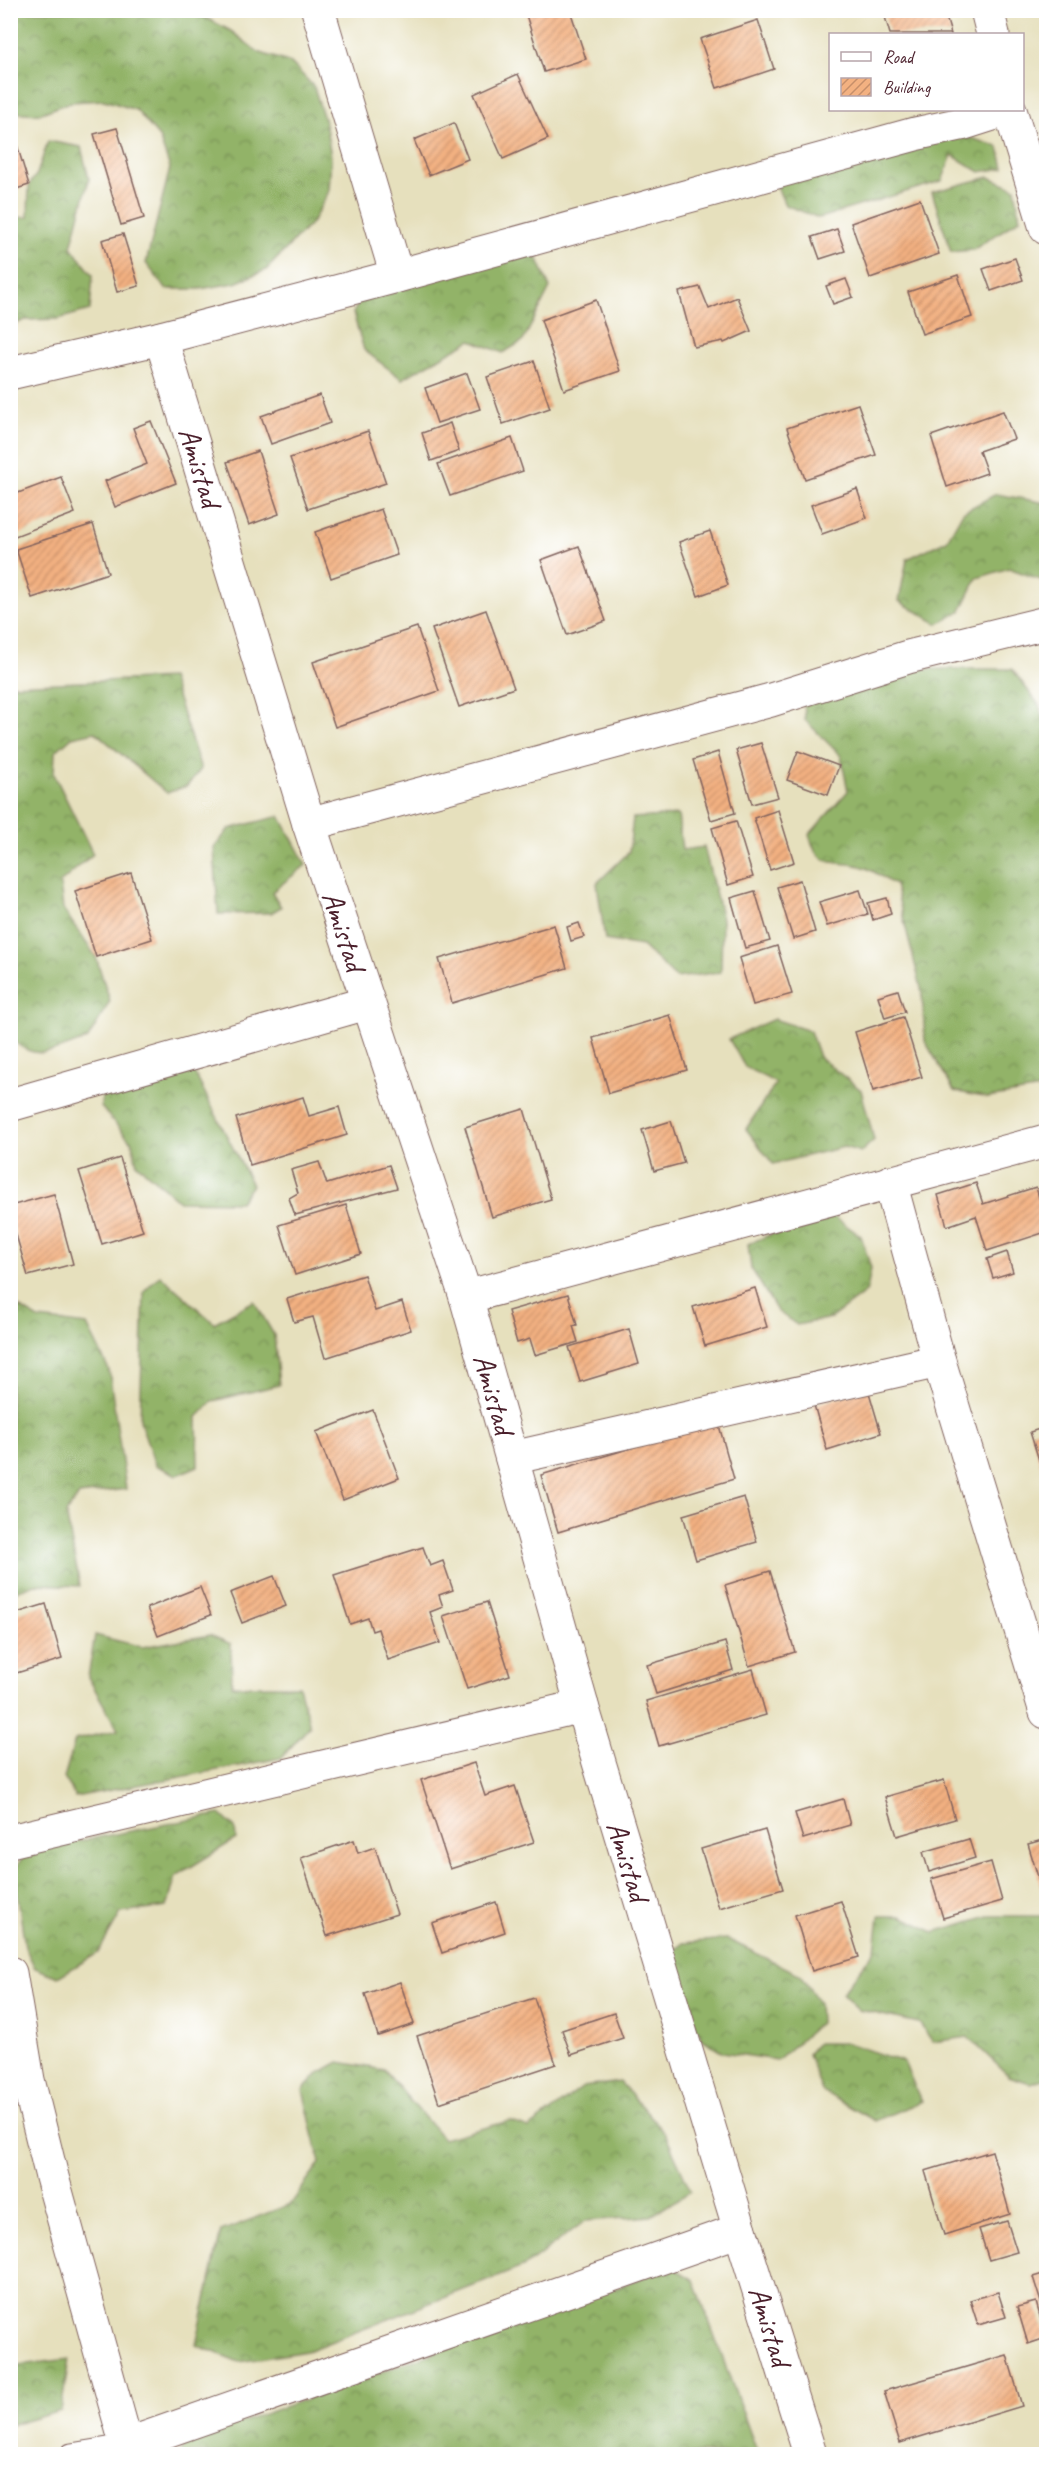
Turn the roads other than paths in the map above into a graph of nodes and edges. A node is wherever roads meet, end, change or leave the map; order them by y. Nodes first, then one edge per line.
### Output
1 (318, 10) edge
2 (987, 10) edge
3 (993, 33) edge
4 (1002, 111) edge
5 (1010, 111) edge
6 (1038, 175) edge
7 (1047, 228) edge
8 (397, 276) junction
9 (161, 338) junction
10 (10, 374) edge
11 (1047, 623) edge
12 (309, 824) junction
13 (367, 1003) junction
14 (10, 1105) edge
15 (1047, 1141) edge
16 (890, 1182) junction
17 (466, 1297) junction
18 (939, 1361) junction
19 (512, 1458) junction
20 (582, 1706) junction
21 (1047, 1712) edge
22 (10, 1841) edge
23 (10, 1973) edge
24 (740, 2230) junction
25 (128, 2450) edge
26 (70, 2454) edge
27 (810, 2454) edge

1 - 8 street
2 - 3 street
4 - 8 street
5 - 6 street
6 - 7 street
8 - 9 street
9 - 10 street
9 - 12 street, Amistad
11 - 12 street
12 - 13 street, Amistad
13 - 14 street
13 - 17 street, Amistad
15 - 16 street
16 - 17 street
16 - 18 street
17 - 19 street, Amistad
18 - 19 street
18 - 21 street
19 - 20 street, Amistad
20 - 22 street
20 - 24 street, Amistad
23 - 25 street
24 - 25 street
24 - 27 street, Amistad
25 - 26 lane

